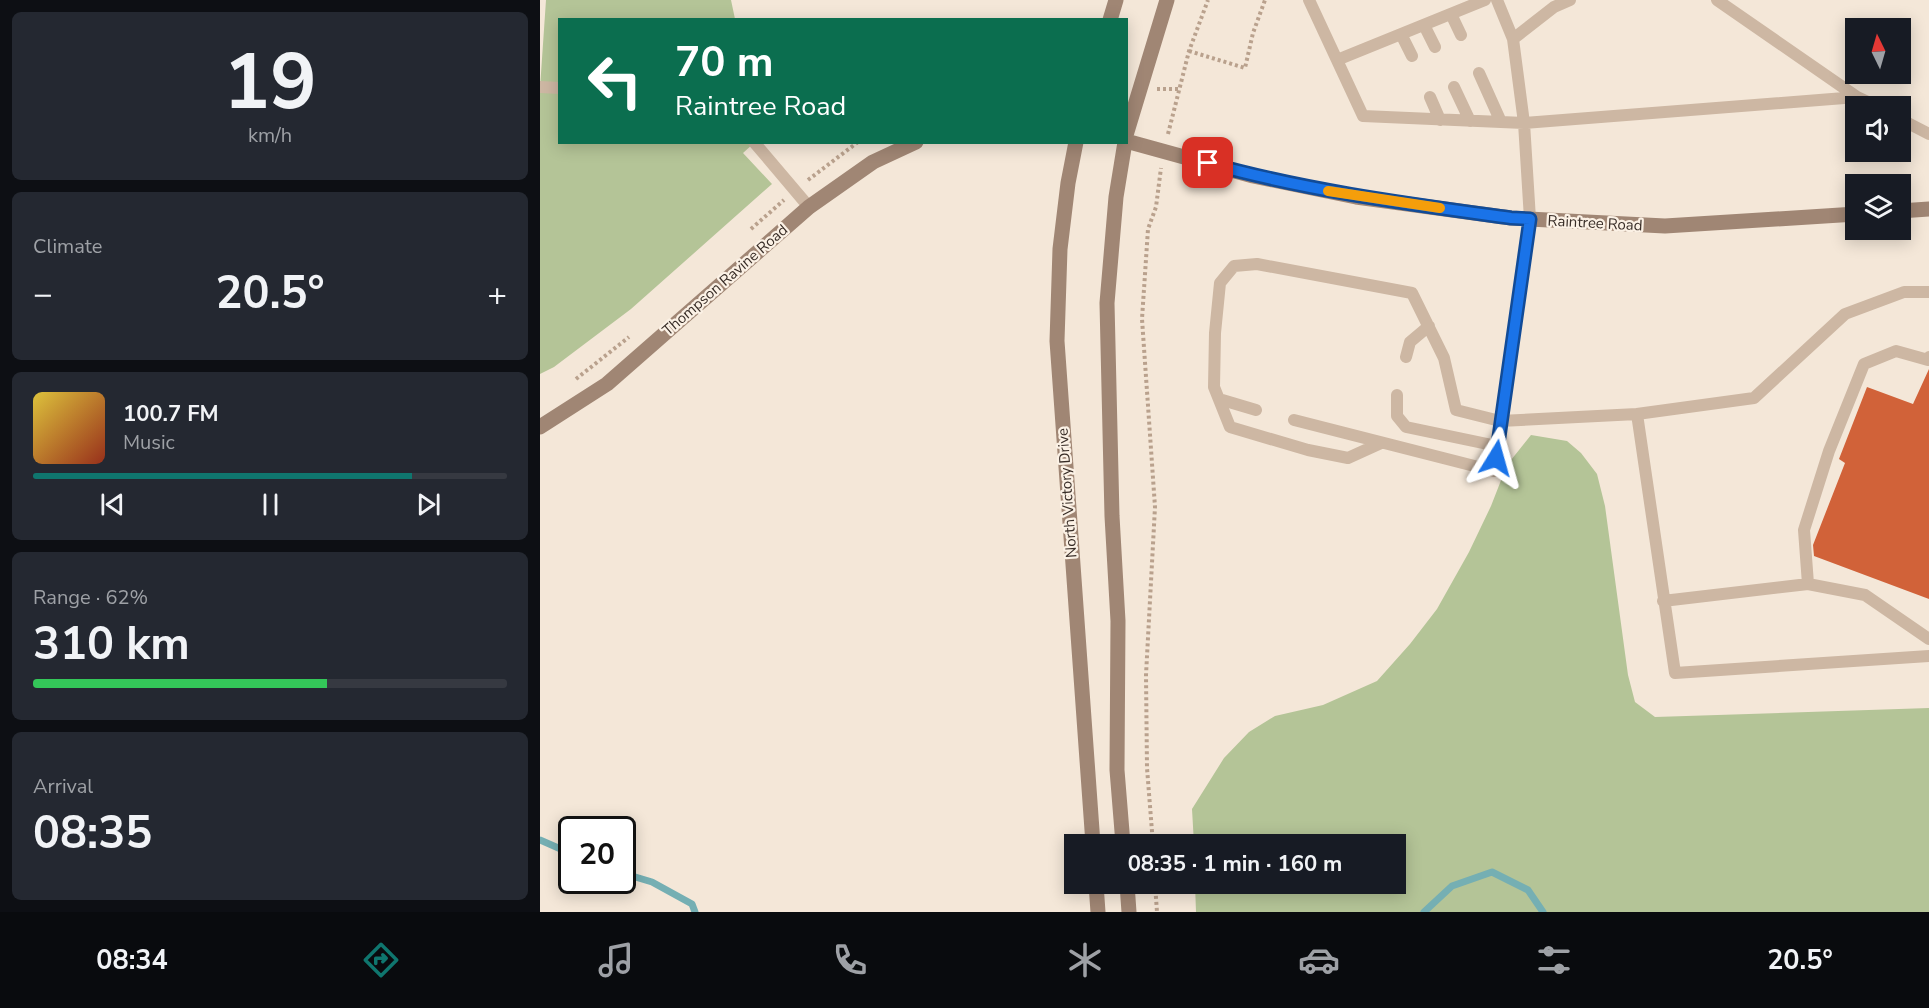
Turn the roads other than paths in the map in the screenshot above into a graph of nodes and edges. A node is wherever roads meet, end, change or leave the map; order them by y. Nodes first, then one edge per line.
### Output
1 (1116, 0) edge
2 (1167, 0) edge
3 (1309, 0) edge
4 (1485, 0) edge
5 (1497, 0) edge
6 (1569, 0) edge
7 (1717, 0) edge
8 (1553, 4) edge
9 (1451, 14) junction
10 (1111, 18) edge
11 (1424, 25) junction
12 (1401, 34) junction
13 (1461, 35) dead end
14 (1513, 39) junction
15 (1435, 47) dead end
16 (1412, 56) dead end
17 (1337, 60) junction
18 (1479, 73) dead end
19 (540, 87) edge
20 (1454, 87) dead end
21 (558, 88) edge
22 (1856, 96) edge
23 (1430, 97) dead end
24 (1845, 98) edge
25 (1440, 120) junction
26 (1470, 121) junction
27 (1501, 122) junction
28 (1524, 123) junction
29 (1911, 125) edge
30 (1128, 128) edge
31 (1929, 134) edge
32 (1128, 142) edge
33 (756, 144) edge
34 (912, 144) edge
35 (1076, 144) edge
36 (1126, 144) edge
37 (809, 207) junction
38 (1929, 209) edge
39 (1911, 210) edge
40 (1845, 215) edge
41 (1530, 219) junction
42 (1929, 292) edge
43 (1429, 326) junction
44 (1406, 357) dead end
45 (1929, 357) edge
46 (1397, 395) dead end
47 (1219, 399) junction
48 (1256, 410) dead end
49 (1637, 414) junction
50 (1294, 420) dead end
51 (1500, 421) junction
52 (540, 427) edge
53 (1381, 443) junction
54 (1497, 446) junction
55 (1808, 584) junction
56 (1663, 601) junction
57 (1929, 639) edge
58 (1929, 656) edge
59 (1092, 834) edge
60 (1122, 834) edge
61 (1097, 894) edge
62 (1127, 894) edge
63 (1098, 912) edge
64 (1129, 912) edge

1 - 10 main road
2 - 30 main road
3 - 17 lane
4 - 9 lane
5 - 14 lane
6 - 8 lane
7 - 22 lane
8 - 14 lane
9 - 11 lane
9 - 13 lane
11 - 12 lane
11 - 15 lane
12 - 16 lane
12 - 17 lane
14 - 28 lane
17 - 25 lane
18 - 27 lane
19 - 21 lane
20 - 26 lane
23 - 25 lane
24 - 28 lane
25 - 26 lane
26 - 27 lane
27 - 28 lane
28 - 41 lane
29 - 31 lane
32 - 41 main road, Raintree Road
33 - 37 lane
34 - 37 main road, Thompson Ravine Road
35 - 59 main road, North Victory Drive
36 - 60 main road
37 - 52 main road, Thompson Ravine Road
38 - 39 main road
40 - 41 main road, Raintree Road
41 - 51 lane
42 - 49 lane
43 - 44 lane
43 - 47 lane
43 - 51 lane
45 - 55 lane
46 - 54 lane
47 - 48 lane
47 - 53 lane
49 - 51 lane
49 - 56 lane
50 - 53 lane
51 - 54 lane
53 - 54 lane
55 - 56 lane
55 - 57 lane
56 - 58 lane
61 - 63 main road
62 - 64 main road

